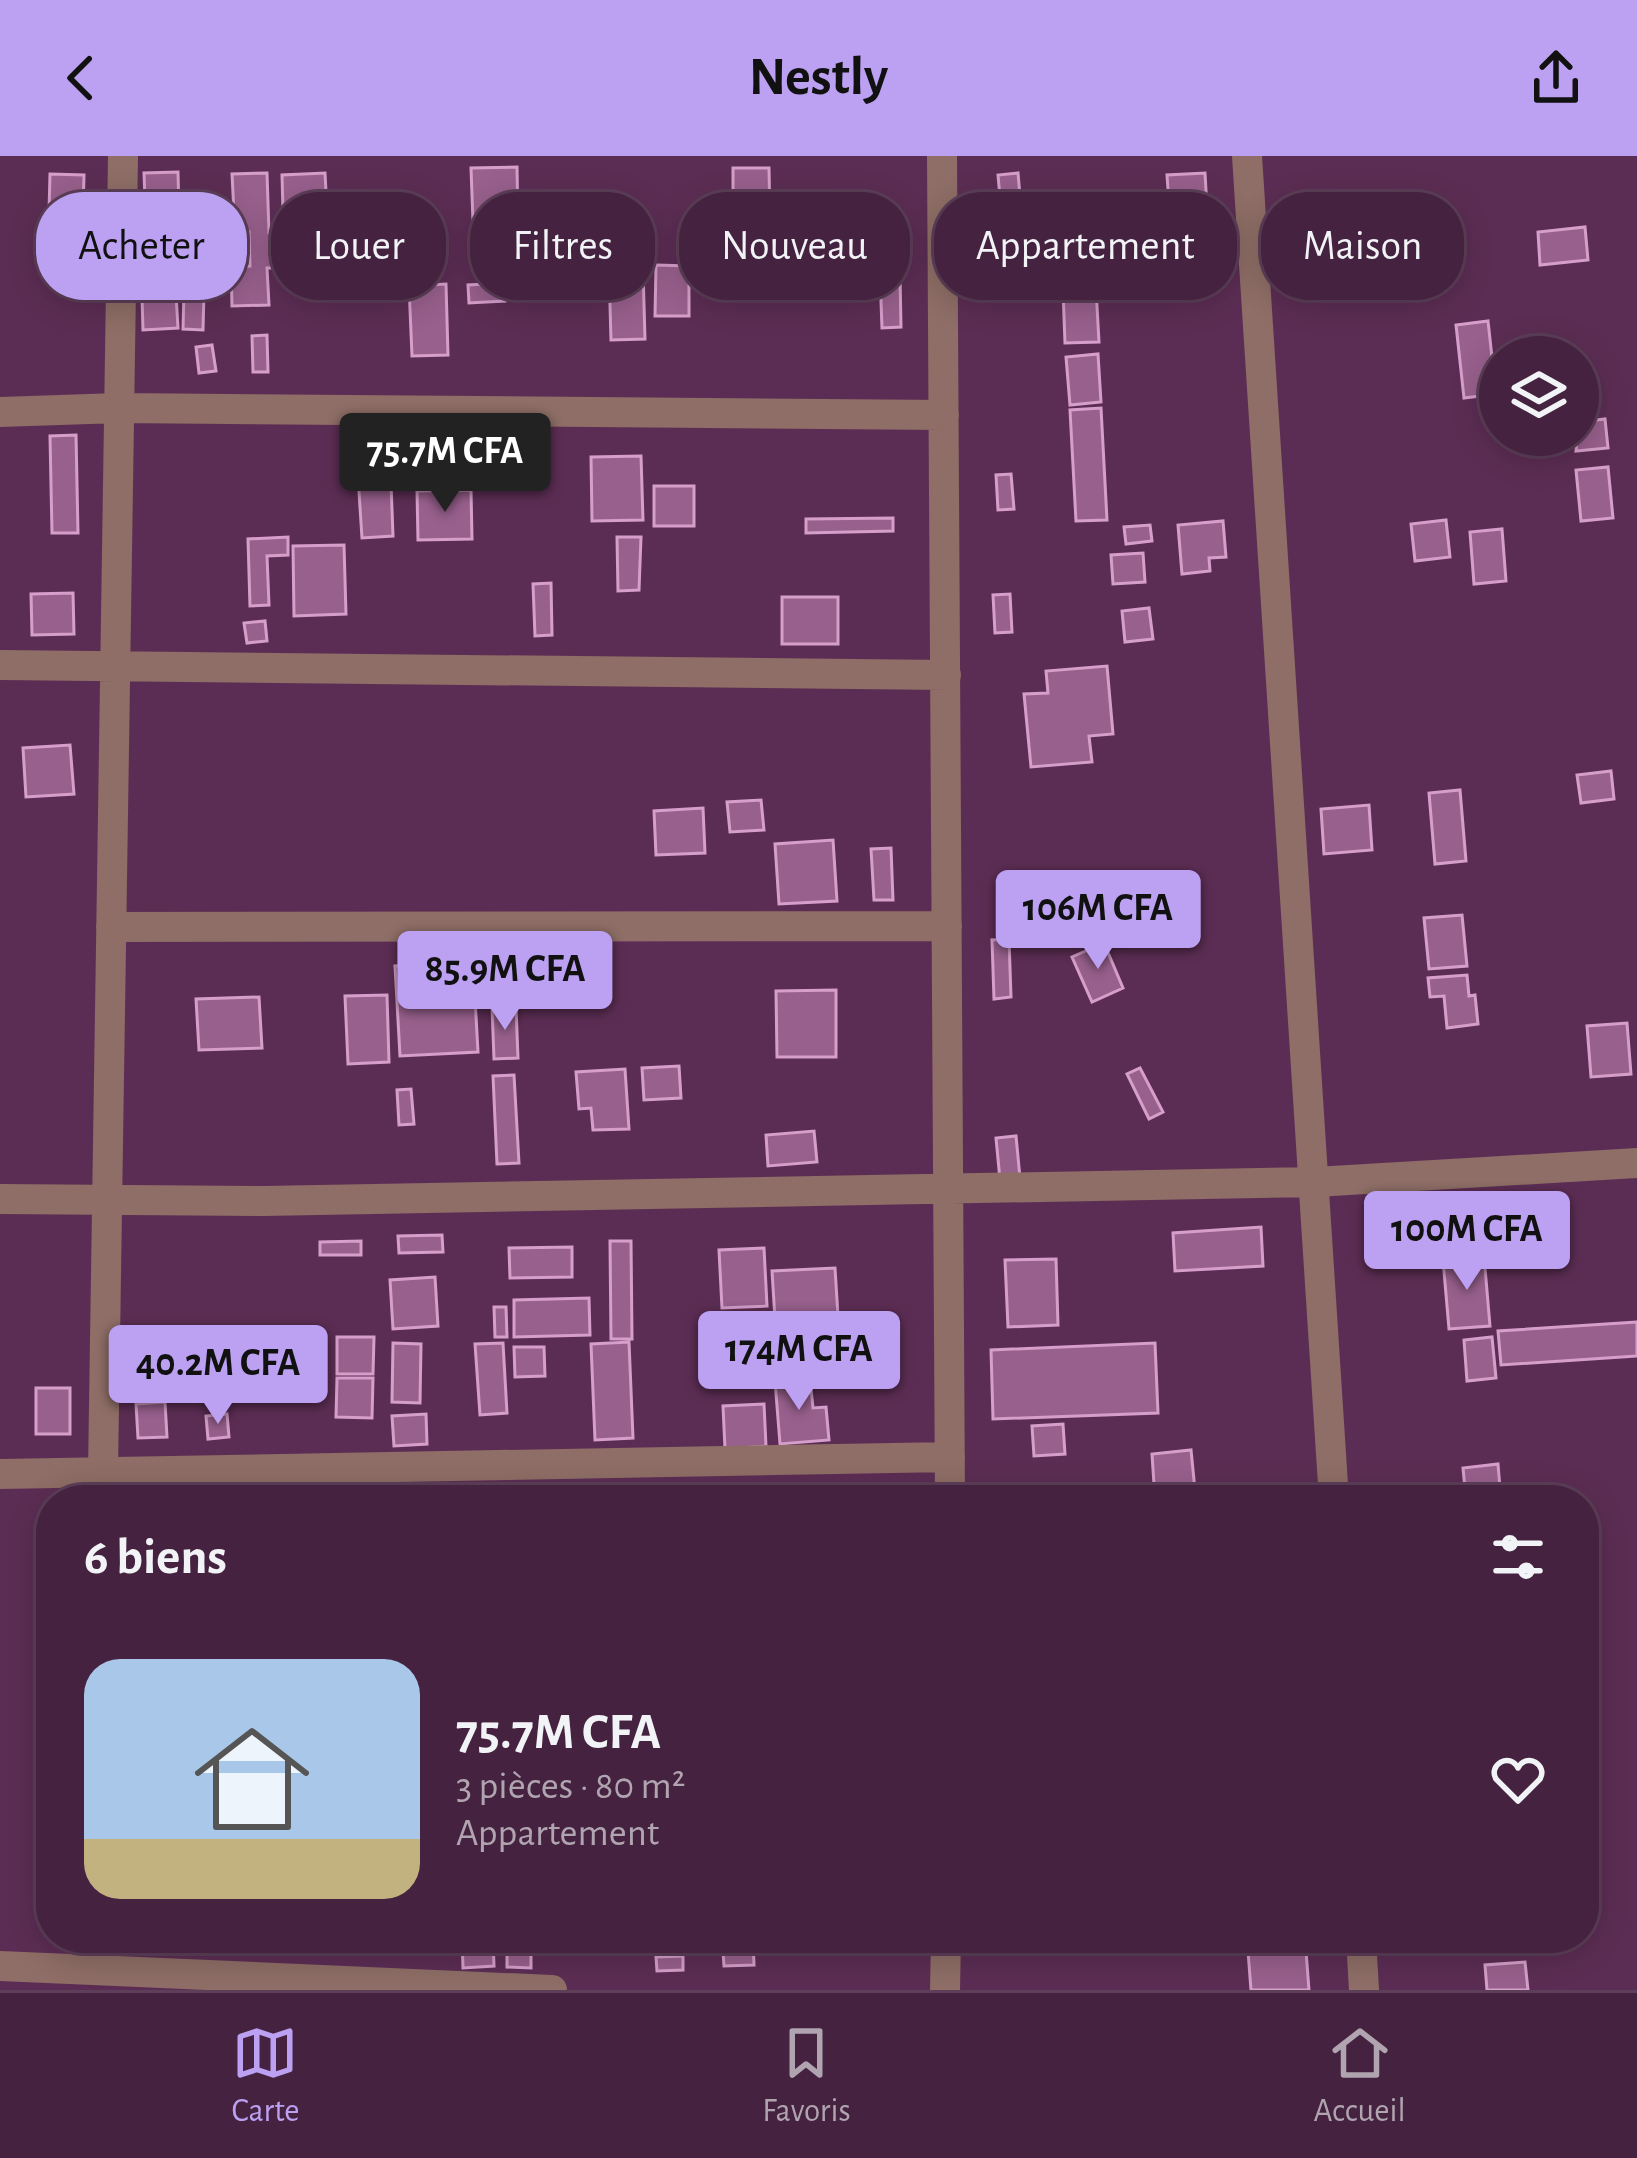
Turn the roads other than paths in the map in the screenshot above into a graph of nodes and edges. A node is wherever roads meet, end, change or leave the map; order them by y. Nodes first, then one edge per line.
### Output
1 (123, 156) edge
2 (942, 156) edge
3 (1247, 156) edge
4 (119, 408) junction
5 (0, 412) edge
6 (944, 415) junction
7 (0, 665) edge
8 (115, 667) junction
9 (946, 676) junction
10 (947, 926) junction
11 (111, 927) junction
12 (1637, 1163) edge
13 (1315, 1182) junction
14 (948, 1188) junction
15 (0, 1198) edge
16 (107, 1199) junction
17 (950, 1457) junction
18 (103, 1472) junction
19 (0, 1474) edge
20 (950, 1485) edge
21 (1333, 1485) edge
22 (946, 1953) edge
23 (1362, 1953) edge
24 (0, 1966) edge
25 (552, 1990) edge
26 (945, 1990) edge
27 (1364, 1990) edge

1 - 4 street
2 - 6 street
3 - 13 street
4 - 5 street
4 - 6 street
4 - 8 street
6 - 9 street
7 - 8 street
8 - 9 street
8 - 11 street
9 - 10 street
10 - 11 street
10 - 14 street
11 - 16 street
12 - 13 street
13 - 14 street
13 - 21 street
14 - 16 street
14 - 17 street
15 - 16 street
16 - 18 street
17 - 18 street
17 - 20 street
18 - 19 street
22 - 26 street
23 - 27 street
24 - 25 street

